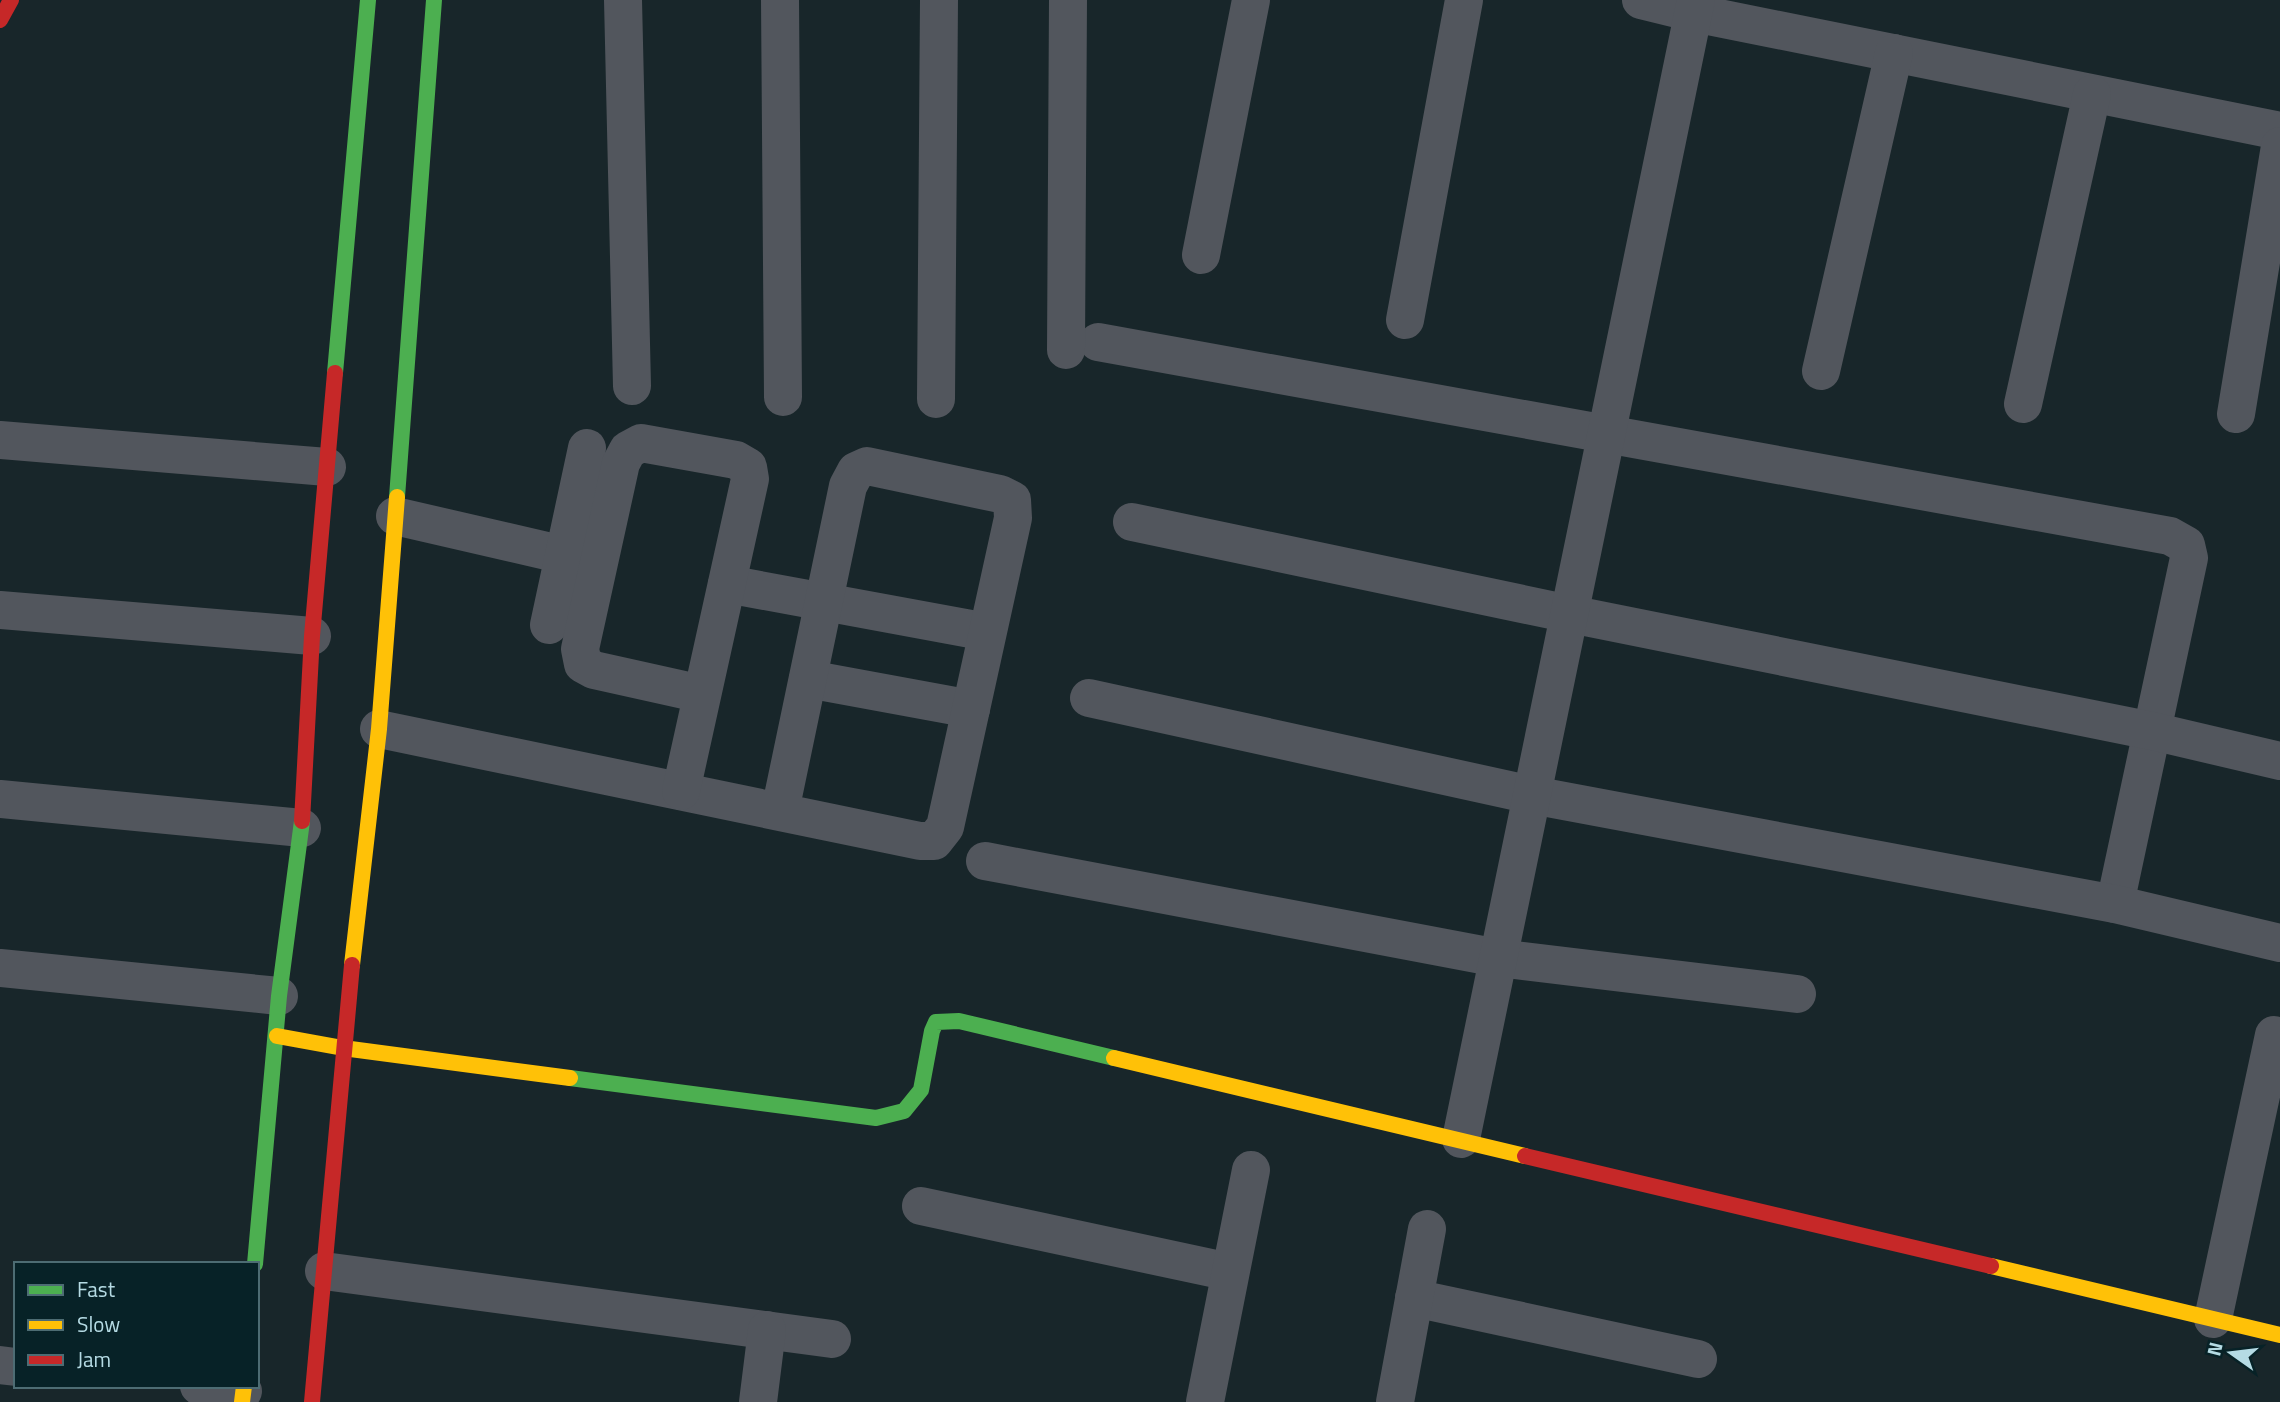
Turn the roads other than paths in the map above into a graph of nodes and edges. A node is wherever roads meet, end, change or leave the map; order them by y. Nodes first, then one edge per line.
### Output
1 (11, 0) edge
2 (368, 0) edge
3 (434, 0) edge
4 (623, 0) edge
5 (780, 0) edge
6 (939, 0) edge
7 (1068, 0) edge
8 (1251, 0) edge
9 (1464, 0) edge
10 (1641, 0) edge
11 (1695, 7) edge
12 (0, 20) edge
13 (1894, 53) junction
14 (2092, 94) junction
15 (2280, 131) edge
16 (2280, 146) edge
17 (1202, 255) dead end
18 (1405, 320) dead end
19 (1821, 371) dead end
20 (632, 386) dead end
21 (783, 397) dead end
22 (936, 399) dead end
23 (2023, 404) dead end
24 (2236, 414) dead end
25 (1606, 434) junction
26 (0, 440) edge
27 (587, 448) dead end
28 (327, 467) junction
29 (395, 516) junction
30 (1132, 522) dead end
31 (564, 555) junction
32 (727, 584) junction
33 (824, 602) junction
34 (0, 610) edge
35 (1570, 614) junction
36 (549, 625) dead end
37 (987, 632) junction
38 (312, 636) junction
39 (808, 679) junction
40 (702, 694) junction
41 (1089, 698) dead end
42 (971, 709) junction
43 (379, 729) junction
44 (2152, 731) junction
45 (2280, 761) edge
46 (681, 791) junction
47 (1532, 794) junction
48 (0, 799) edge
49 (780, 811) junction
50 (302, 828) junction
51 (985, 861) dead end
52 (2115, 904) junction
53 (2280, 943) edge
54 (1498, 958) junction
55 (0, 968) edge
56 (1797, 993) dead end
57 (279, 996) junction
58 (2274, 1035) dead end
59 (276, 1036) junction
60 (343, 1048) junction
61 (1461, 1139) junction
62 (1251, 1170) dead end
63 (921, 1206) dead end
64 (1427, 1229) dead end
65 (255, 1262) edge
66 (324, 1271) junction
67 (1230, 1272) junction
68 (1414, 1298) junction
69 (2213, 1319) junction
70 (767, 1330) junction
71 (2280, 1335) edge
72 (832, 1339) dead end
73 (1698, 1359) dead end
74 (212, 1388) edge
75 (243, 1393) edge
76 (312, 1402) edge
77 (758, 1402) edge
78 (1205, 1402) edge
79 (1395, 1402) edge

1 - 12 street
2 - 28 street
3 - 29 street
4 - 20 street
5 - 21 street
6 - 22 street
7 - 25 street
8 - 17 street
9 - 18 street
10 - 11 street
11 - 13 street
11 - 25 street
13 - 14 street
13 - 19 street
14 - 15 street
14 - 23 street
16 - 24 street
25 - 35 street
25 - 44 street
26 - 28 street
27 - 31 street
28 - 38 street
29 - 31 street
29 - 43 street
30 - 35 street
31 - 36 street
32 - 33 street
32 - 40 street
32 - 40 street
33 - 37 street
33 - 37 street
33 - 39 street
34 - 38 street
35 - 44 street
35 - 47 street
37 - 42 street
38 - 50 street
39 - 42 street
39 - 49 street
40 - 46 street
41 - 47 street
42 - 49 street
43 - 46 street
43 - 60 street
44 - 45 street
44 - 52 street
46 - 49 street
47 - 52 street
47 - 54 street
48 - 50 street
50 - 57 street
51 - 54 street
52 - 53 street
54 - 56 street
54 - 61 street
55 - 57 street
57 - 59 street
58 - 69 street
59 - 60 street
59 - 65 street
60 - 61 street
60 - 66 street
61 - 69 street
62 - 67 street
63 - 67 street
64 - 68 street
66 - 70 street
66 - 76 street
67 - 78 street
68 - 73 street
68 - 79 street
69 - 71 street
70 - 72 street
70 - 77 street
74 - 75 street

